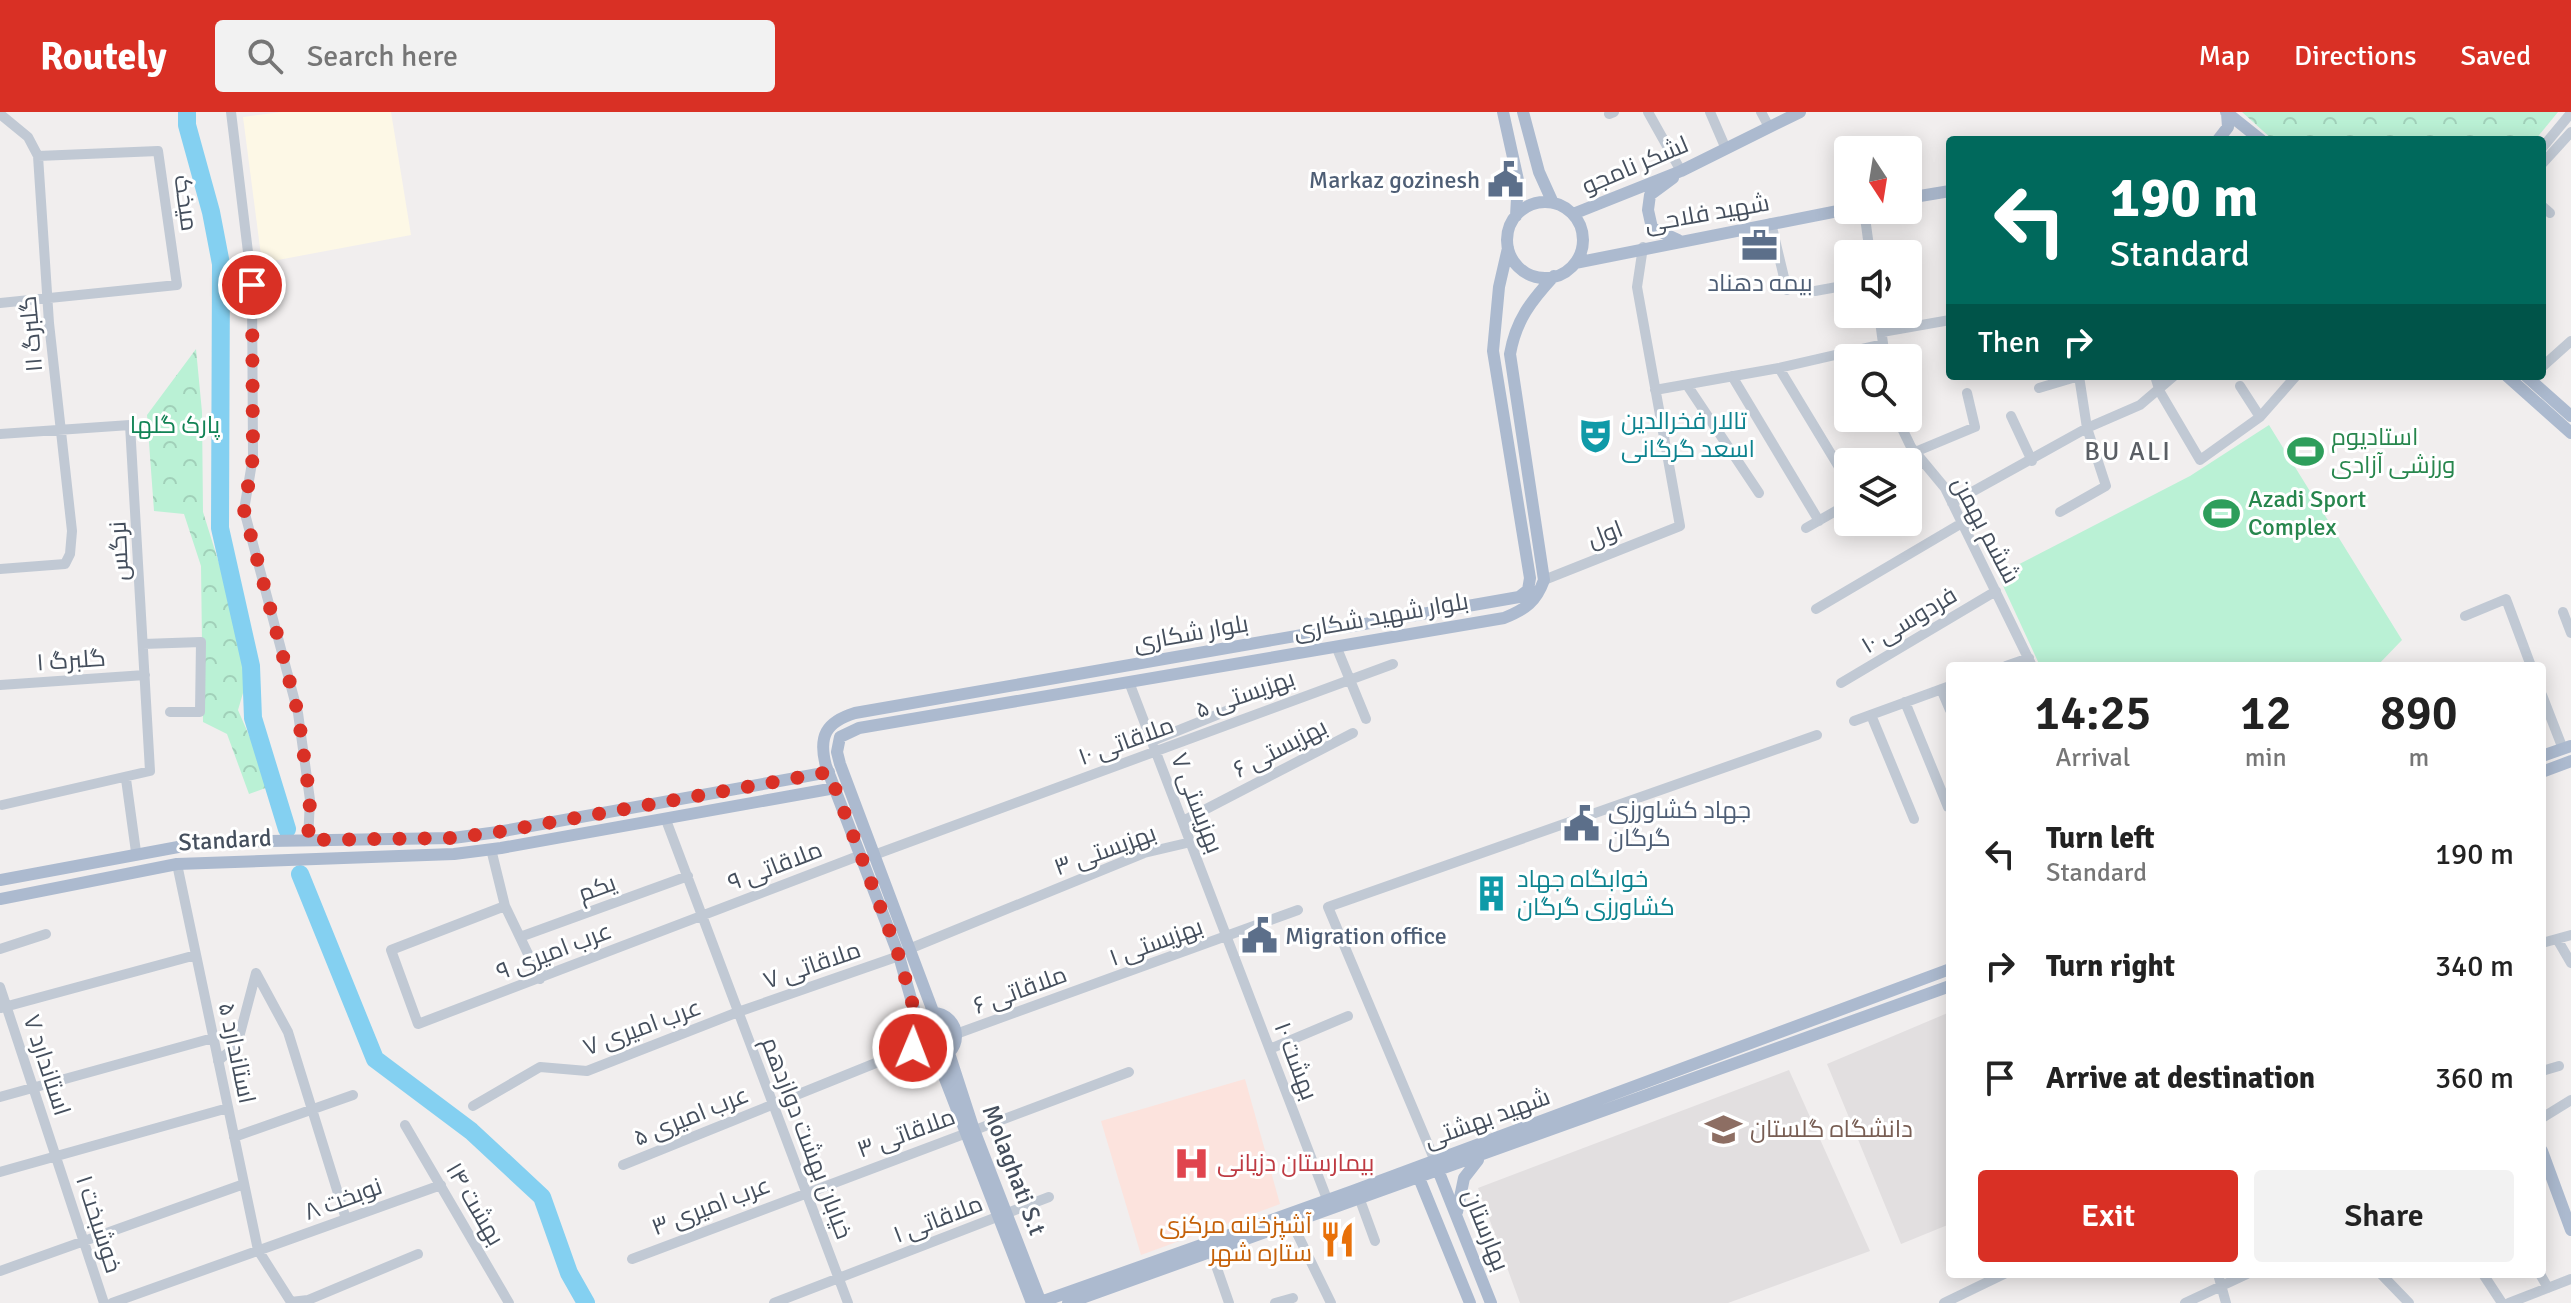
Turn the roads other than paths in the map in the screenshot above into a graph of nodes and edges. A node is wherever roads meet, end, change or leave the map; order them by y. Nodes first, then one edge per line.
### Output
1 (231, 112) edge
2 (1503, 112) edge
3 (1523, 112) edge
4 (1648, 112) edge
5 (1710, 112) edge
6 (1761, 112) edge
7 (1800, 112) edge
8 (2226, 112) edge
9 (2571, 113) edge
10 (0, 114) edge
11 (1785, 115) edge
12 (1769, 127) junction
13 (1527, 128) junction
14 (1508, 132) junction
15 (2571, 132) edge
16 (2221, 136) edge
17 (2256, 136) edge
18 (2546, 143) edge
19 (1726, 149) junction
20 (38, 156) junction
21 (2546, 160) edge
22 (1681, 171) junction
23 (1946, 192) edge
24 (1922, 196) edge
25 (1553, 203) junction
26 (1834, 212) edge
27 (1573, 214) junction
28 (1516, 216) junction
29 (1771, 223) junction
30 (1678, 240) junction
31 (1643, 247) junction
32 (1508, 248) junction
33 (1575, 263) junction
34 (1554, 276) junction
35 (1834, 288) edge
36 (1787, 290) dead end
37 (1815, 291) dead end
38 (47, 298) junction
39 (0, 303) edge
40 (1946, 321) edge
41 (1881, 328) edge
42 (1882, 338) junction
43 (2571, 341) edge
44 (1883, 344) edge
45 (2546, 363) edge
46 (1779, 368) junction
47 (1732, 376) junction
48 (2066, 380) edge
49 (2080, 380) edge
50 (2156, 380) edge
51 (2170, 380) edge
52 (2292, 380) edge
53 (2511, 380) edge
54 (2532, 380) edge
55 (1687, 385) junction
56 (2240, 386) dead end
57 (2039, 388) dead end
58 (1655, 390) junction
59 (2160, 392) junction
60 (1967, 393) dead end
61 (2011, 416) dead end
62 (2571, 416) edge
63 (2260, 417) junction
64 (2087, 428) junction
65 (61, 429) junction
66 (2571, 433) edge
67 (0, 434) edge
68 (1922, 449) edge
69 (1834, 459) edge
70 (2032, 461) junction
71 (1923, 462) edge
72 (1759, 493) dead end
73 (1952, 503) junction
74 (1834, 512) edge
75 (2060, 512) dead end
76 (1819, 521) junction
77 (1962, 523) junction
78 (1806, 528) dead end
79 (0, 569) edge
80 (1544, 580) junction
81 (1996, 591) junction
82 (1816, 609) dead end
83 (2563, 612) dead end
84 (2465, 616) dead end
85 (2571, 633) edge
86 (1312, 634) junction
87 (143, 644) junction
88 (1336, 646) junction
89 (1315, 650) junction
90 (2030, 662) edge
91 (2530, 662) edge
92 (1393, 664) joint
93 (145, 675) junction
94 (1129, 682) junction
95 (1841, 683) dead end
96 (0, 685) edge
97 (1946, 688) edge
98 (1905, 702) junction
99 (2546, 703) edge
100 (1229, 710) dead end
101 (170, 712) dead end
102 (1871, 715) junction
103 (1366, 719) dead end
104 (1854, 721) dead end
105 (1353, 733) dead end
106 (1817, 735) dead end
107 (1153, 744) junction
108 (2567, 748) edge
109 (2546, 755) edge
110 (2571, 761) edge
111 (2546, 770) edge
112 (829, 772) junction
113 (807, 776) junction
114 (845, 778) joint
115 (126, 779) junction
116 (835, 788) junction
117 (811, 792) junction
118 (1946, 802) edge
119 (2, 805) dead end
120 (1914, 819) dead end
121 (666, 820) junction
122 (1183, 821) junction
123 (308, 840) junction
124 (1191, 842) junction
125 (491, 849) junction
126 (136, 852) junction
127 (867, 855) junction
128 (177, 864) junction
129 (688, 876) junction
130 (0, 880) edge
131 (0, 899) edge
132 (505, 906) junction
133 (1298, 910) dead end
134 (703, 915) junction
135 (46, 934) dead end
136 (2571, 935) edge
137 (520, 937) junction
138 (1227, 938) junction
139 (2557, 939) junction
140 (2546, 942) edge
141 (0, 949) edge
142 (904, 952) junction
143 (196, 955) junction
144 (2571, 963) edge
145 (1946, 971) edge
146 (540, 979) junction
147 (1098, 984) joint
148 (0, 987) edge
149 (1903, 987) junction
150 (1946, 987) edge
151 (1909, 1001) junction
152 (3, 1007) edge
153 (738, 1012) junction
154 (934, 1014) junction
155 (1348, 1016) dead end
156 (917, 1020) junction
157 (956, 1034) junction
158 (213, 1038) junction
159 (913, 1048) junction
160 (1270, 1049) junction
161 (943, 1056) junction
162 (218, 1061) junction
163 (2559, 1066) dead end
164 (2546, 1070) edge
165 (1129, 1072) dead end
166 (33, 1087) junction
167 (353, 1095) dead end
168 (0, 1097) edge
169 (2571, 1100) edge
170 (773, 1103) junction
171 (473, 1106) dead end
172 (228, 1108) junction
173 (312, 1110) junction
174 (2546, 1116) edge
175 (405, 1125) dead end
176 (969, 1132) junction
177 (234, 1137) junction
178 (56, 1157) junction
179 (1482, 1157) junction
180 (2546, 1162) edge
181 (623, 1165) dead end
182 (1437, 1167) junction
183 (0, 1172) edge
184 (1417, 1174) junction
185 (244, 1184) junction
186 (441, 1185) junction
187 (806, 1191) junction
188 (1049, 1197) dead end
189 (1327, 1199) junction
190 (1360, 1200) junction
191 (1457, 1215) junction
192 (1003, 1217) junction
193 (346, 1219) junction
194 (1292, 1223) junction
195 (2571, 1230) edge
196 (84, 1241) junction
197 (1375, 1241) dead end
198 (258, 1250) junction
199 (1211, 1251) junction
200 (418, 1254) dead end
201 (632, 1259) dead end
202 (0, 1271) edge
203 (839, 1278) junction
204 (1996, 1278) edge
205 (2385, 1278) edge
206 (2486, 1278) edge
207 (2542, 1278) edge
208 (2571, 1279) edge
209 (2220, 1280) edge
210 (2548, 1288) junction
211 (1095, 1298) edge
212 (1293, 1298) dead end
213 (2534, 1298) edge
214 (308, 1301) edge
215 (289, 1302) edge
216 (2406, 1302) edge
217 (104, 1303) edge
218 (112, 1303) edge
219 (509, 1303) edge
220 (774, 1303) edge
221 (848, 1303) edge
222 (1038, 1303) edge
223 (1068, 1303) edge
224 (1229, 1303) edge
225 (1275, 1303) edge
226 (1331, 1303) edge
227 (1470, 1303) edge
228 (1491, 1303) edge
229 (1944, 1303) edge
230 (2185, 1303) edge
231 (2226, 1303) edge
232 (2502, 1303) edge
233 (2509, 1303) edge

1 - 123 street
2 - 14 main road
3 - 13 main road
4 - 22 street
5 - 19 street
6 - 12 street
7 - 11 main road, لشکر نامجو
8 - 16 main road
8 - 17 main road
9 - 18 street
10 - 20 street
11 - 12 main road, لشکر نامجو
12 - 19 main road, لشکر نامجو
13 - 14 main road
13 - 25 main road
14 - 28 main road
15 - 21 street
19 - 22 main road, لشکر نامجو
20 - 38 street, گلبرگ ۱۱
20 - 38 street, میخک
22 - 27 main road, لشکر نامجو
22 - 30 main road
23 - 24 main road
25 - 27 main road
25 - 28 main road
26 - 29 main road, شهید فلاحی
27 - 33 main road
28 - 32 main road
29 - 30 main road, شهید فلاحی
29 - 36 street
30 - 31 main road, شهید فلاحی
31 - 33 main road, شهید فلاحی
31 - 58 street
32 - 34 main road
32 - 86 main road, بلوار شکاری
33 - 34 main road
34 - 80 main road
35 - 37 street
38 - 39 street
38 - 65 street, گلبرگ ۱۱
40 - 42 street
41 - 42 street
42 - 44 street
42 - 46 street
43 - 45 street
46 - 47 street
46 - 69 street
47 - 55 street
47 - 76 street
48 - 57 street
49 - 64 street
50 - 59 street
51 - 59 street
52 - 63 street
53 - 66 main road
54 - 62 main road
55 - 58 street
55 - 72 street
56 - 63 street
58 - 80 street, اول
59 - 63 street
59 - 64 street
60 - 68 street
61 - 70 street
64 - 70 street
64 - 75 street
65 - 67 street
65 - 79 street, گلبرگ ۱۱
65 - 87 street, نرگس
70 - 73 street
71 - 73 street, ششم بهمن
73 - 77 street, ششم بهمن
74 - 76 street
76 - 78 street
77 - 81 street, ششم بهمن
77 - 82 street
80 - 88 main road, بلوار شهید شکاری
81 - 90 street, ششم بهمن
81 - 95 street, ۱۰ فردوسی
83 - 85 street
84 - 91 street
86 - 89 main road
86 - 112 main road, بلوار شکاری
87 - 93 street, نرگس
87 - 101 street
88 - 89 main road, بلوار شهید شکاری
88 - 103 street
89 - 94 main road, بلوار شهید شکاری
92 - 107 street, ۵ بهزیستی
92 - 127 street, ۱۰ ملاقاتی
93 - 96 street, گلبرگ ۱
93 - 115 street, نرگس
94 - 107 street, ۷ بهزیستی
94 - 114 main road, بلوار شهید شکاری
97 - 98 street
98 - 102 street
98 - 118 street
99 - 108 street
100 - 107 street
102 - 104 street
102 - 120 street
105 - 122 street, بهزیستی ۶
106 - 182 street
107 - 122 street, ۷ بهزیستی
108 - 109 main road
110 - 111 main road
112 - 113 main road, Standard
112 - 116 main road, بلوار شکاری
113 - 117 main road
113 - 123 main road, Standard
114 - 127 main road, بلوار شکاری
115 - 119 street
115 - 126 street
116 - 117 main road, Standard
116 - 127 main road, بلوار شکاری
117 - 121 main road, Standard
121 - 125 main road, Standard
121 - 129 street, خیابان بهشت دوازدهم
122 - 124 street, ۷ بهزیستی
123 - 126 main road, Standard
124 - 138 street, ۷ بهزیستی
124 - 142 street, ۳ بهزیستی
125 - 128 main road, Standard
125 - 132 street
126 - 130 main road, Standard
127 - 134 street, ملاقاتی ۹
127 - 142 main road, بلوار شکاری
128 - 131 main road, Standard
128 - 143 street, ۵ استاندارد
129 - 134 street, خیابان بهشت دوازدهم
129 - 137 street, یکم
132 - 137 street
132 - 146 street, ۹ عرب امیری
133 - 138 street, بهزیستی ۱
134 - 146 street, ۹ عرب امیری
134 - 153 street, خیابان بهشت دوازدهم
135 - 141 street
136 - 139 street
137 - 146 street
138 - 147 street, بهزیستی ۱
138 - 160 street, بهشت ۱۰
139 - 140 street
139 - 144 street
142 - 153 street, ۷ ملاقاتی
142 - 154 main road, بلوار شکاری
142 - 156 main road, بلوار شکاری
143 - 152 street
143 - 158 street, ۵ استاندارد
145 - 149 main road, شهید بهشتی
147 - 157 street, ۶ ملاقاتی
148 - 152 street, استاندارد ۷
149 - 151 main road
149 - 182 main road, شهید بهشتی
150 - 151 main road, شهید بهشتی
151 - 179 main road, شهید بهشتی
152 - 166 street, استاندارد ۷
153 - 170 street, خیابان بهشت دوازدهم
153 - 171 street, ۷ عرب امیری
154 - 156 main road
154 - 157 main road
155 - 160 street
156 - 159 main road
157 - 161 main road
158 - 162 street, ۵ استاندارد
158 - 166 street
159 - 161 main road
159 - 170 street, ۵ عرب امیری
160 - 189 street, بهشت ۱۰
161 - 176 main road, Molaghati S.t
162 - 172 street, ۵ استاندارد
162 - 173 street
163 - 164 street
165 - 176 street, ملاقاتی ۳
166 - 168 street
166 - 178 street, استاندارد ۷
167 - 173 street
169 - 174 street
170 - 181 street, ۵ عرب امیری
170 - 187 street, خیابان بهشت دوازدهم
172 - 177 street, ۵ استاندارد
172 - 178 street
173 - 177 street
173 - 193 street
175 - 186 street, بهشت ۱۴
176 - 187 street, ملاقاتی ۳
176 - 192 main road, Molaghati S.t
177 - 185 street, ۵ استاندارد
178 - 183 street
178 - 196 street, ۱ خوشبخت
179 - 182 main road, شهید بهشتی
179 - 191 main road
180 - 195 main road
182 - 184 main road, شهید بهشتی
182 - 191 main road, بهارستان
184 - 189 main road, شهید بهشتی
184 - 190 main road, شهید بهشتی
184 - 227 main road, بهارستان
185 - 196 street
185 - 198 street, ۵ استاندارد
186 - 193 street, ۸ نوبخت
186 - 219 street, بهشت ۱۴
187 - 201 street, ۳ عرب امیری
187 - 203 street, خیابان بهشت دوازدهم
188 - 192 street, ملاقاتی ۱
189 - 222 main road, شهید بهشتی
190 - 194 main road, شهید بهشتی
190 - 197 street
191 - 228 main road, بهارستان
192 - 203 street, ملاقاتی ۱
192 - 222 main road, Molaghati S.t
193 - 198 street, ۸ نوبخت
194 - 199 main road, شهید بهشتی
194 - 226 street
196 - 202 street
196 - 217 street, ۱ خوشبخت
198 - 215 street, ۵ استاندارد
198 - 218 street, ۸ نوبخت
199 - 211 main road, شهید بهشتی
199 - 224 street
200 - 214 street
203 - 220 street, ملاقاتی ۱
203 - 221 street, خیابان بهشت دوازدهم
204 - 229 street
205 - 216 street
206 - 232 street
207 - 210 street
208 - 210 street
209 - 230 street
209 - 231 street
210 - 213 street
211 - 223 main road, شهید بهشتی
212 - 225 street
213 - 233 street
214 - 215 street

